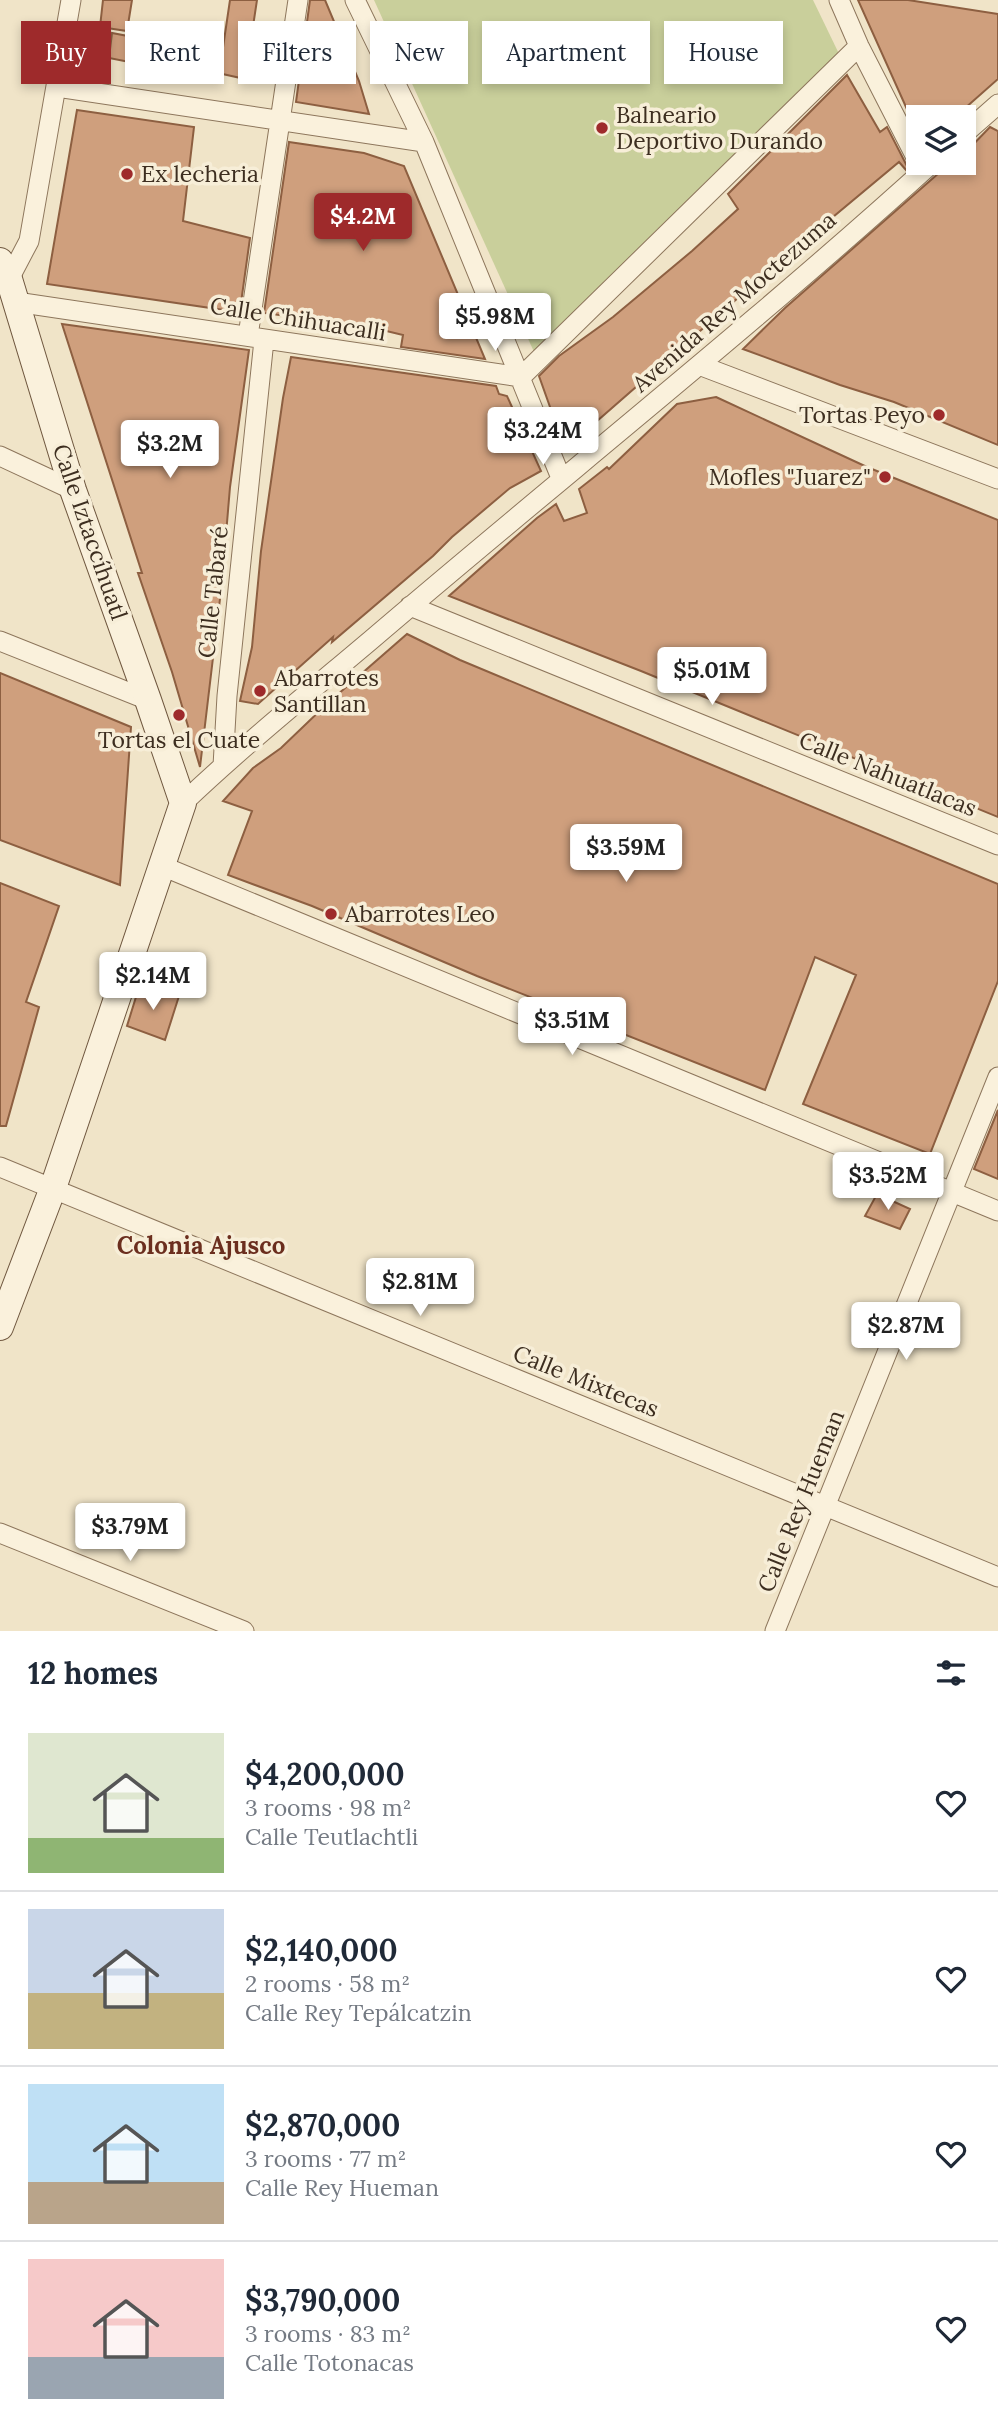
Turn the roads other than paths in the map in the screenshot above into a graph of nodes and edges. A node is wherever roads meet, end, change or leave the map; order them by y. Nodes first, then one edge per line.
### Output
1 (71, 0) edge
2 (298, 0) edge
3 (355, 0) edge
4 (839, 0) edge
5 (859, 46) junction
6 (57, 88) junction
7 (997, 107) edge
8 (281, 120) junction
9 (976, 124) edge
10 (906, 128) edge
11 (424, 142) junction
12 (919, 175) edge
13 (8, 280) edge
14 (256, 338) junction
15 (699, 365) junction
16 (521, 377) junction
17 (0, 456) edge
18 (561, 478) junction
19 (998, 479) edge
20 (73, 490) junction
21 (410, 606) junction
22 (0, 641) edge
23 (148, 700) junction
24 (223, 766) junction
25 (183, 803) junction
26 (998, 845) edge
27 (162, 866) junction
28 (998, 1077) edge
29 (0, 1167) edge
30 (53, 1188) junction
31 (953, 1192) junction
32 (998, 1211) edge
33 (0, 1327) edge
34 (825, 1507) junction
35 (0, 1532) edge
36 (998, 1577) edge
37 (244, 1631) edge
38 (775, 1631) edge

1 - 6 street
2 - 8 street, Calle Tabaré
3 - 11 street
4 - 5 street
5 - 10 street
5 - 16 street
6 - 8 street
6 - 13 street
7 - 9 street
8 - 11 street
8 - 14 street, Calle Tabaré
11 - 16 street
12 - 15 street, Avenida Rey Moctezuma
13 - 14 street, Calle Chihuacalli
13 - 20 street, Calle Iztaccíhuatl
14 - 16 street, Calle Chihuacalli
14 - 24 street, Calle Tabaré
15 - 18 street, Avenida Rey Moctezuma
15 - 19 street
16 - 18 street
17 - 20 street
18 - 21 street, Avenida Rey Moctezuma
20 - 23 street, Calle Iztaccíhuatl
21 - 24 street, Avenida Rey Moctezuma
21 - 26 street, Calle Nahuatlacas
22 - 23 street
23 - 25 street, Calle Iztaccíhuatl
24 - 25 street, Avenida Rey Moctezuma
25 - 27 street
27 - 30 street
27 - 31 street
28 - 31 street, Calle Rey Hueman
29 - 30 street, Calle Mixtecas
30 - 33 street
30 - 34 street, Calle Mixtecas
31 - 32 street
31 - 34 street, Calle Rey Hueman
34 - 36 street, Calle Mixtecas
34 - 38 street, Calle Rey Hueman
35 - 37 street

